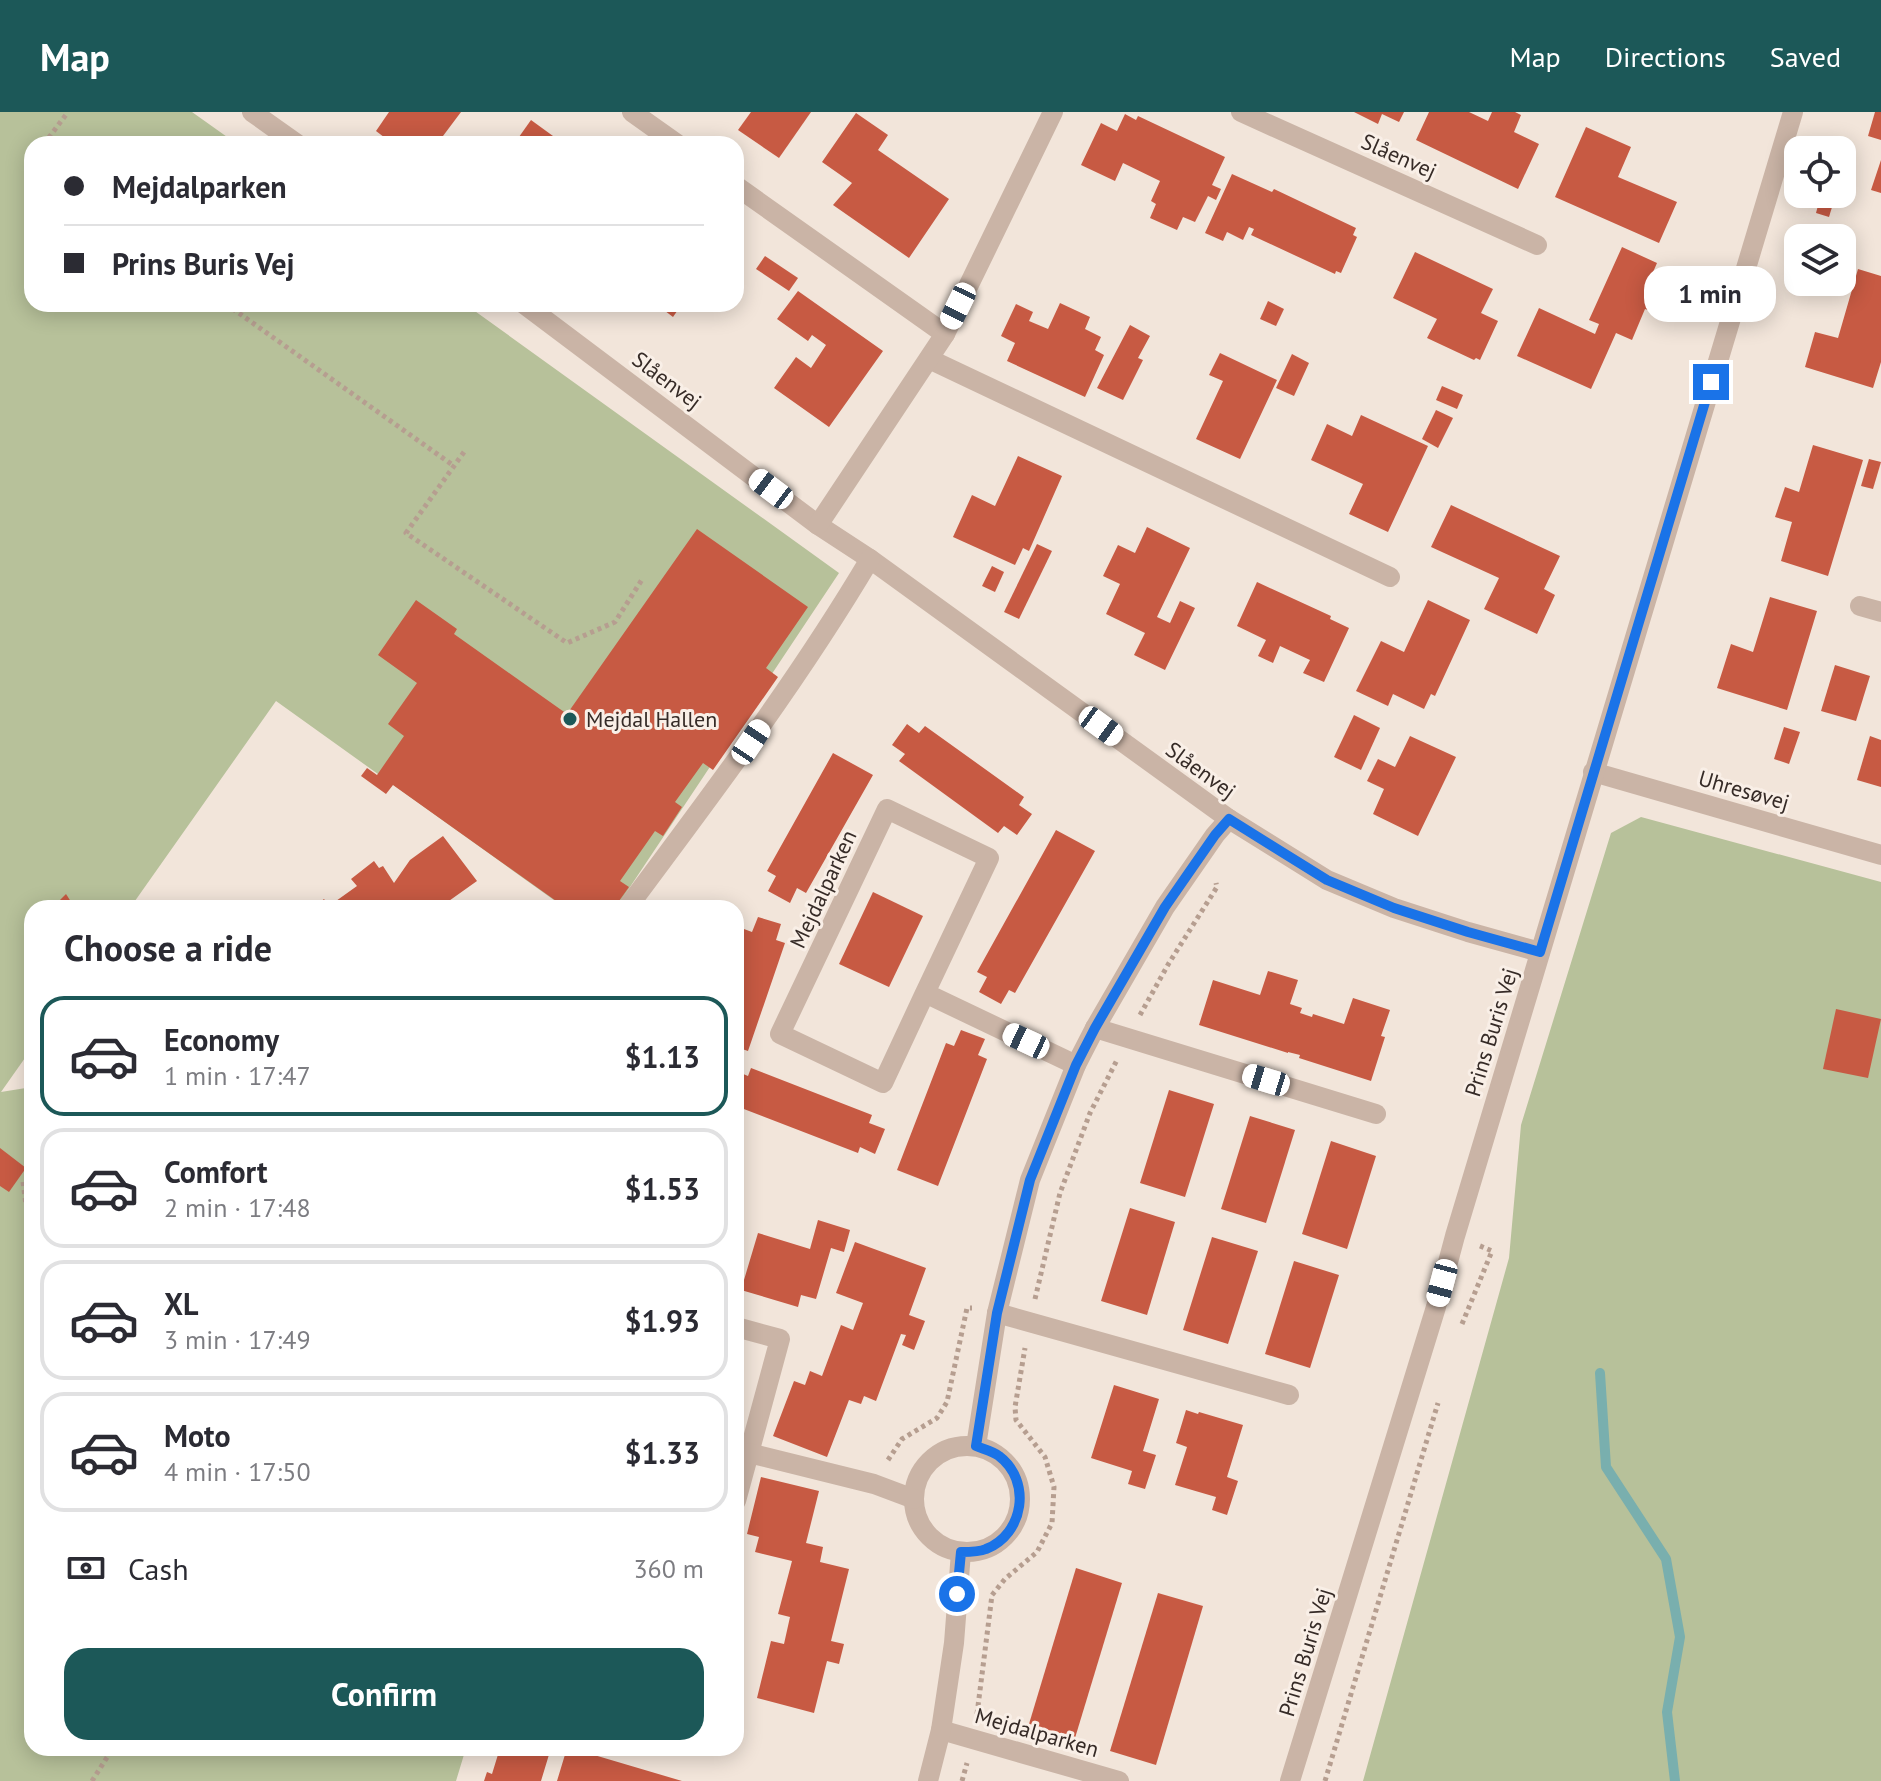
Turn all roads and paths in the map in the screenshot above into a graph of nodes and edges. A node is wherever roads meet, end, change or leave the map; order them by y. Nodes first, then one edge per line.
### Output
1 (68, 112) edge
2 (252, 112) edge
3 (632, 112) edge
4 (1053, 112) edge
5 (1241, 112) edge
6 (1793, 112) edge
7 (50, 136) edge
8 (286, 136) edge
9 (666, 136) edge
10 (744, 192) edge
11 (1537, 245) dead end
12 (237, 312) edge
13 (535, 312) edge
14 (945, 334) junction
15 (929, 359) junction
16 (464, 452) dead end
17 (454, 466) junction
18 (818, 525) junction
19 (870, 559) junction
20 (1390, 577) dead end
21 (643, 578) dead end
22 (1860, 606) dead end
23 (1881, 612) edge
24 (1593, 772) junction
25 (1229, 819) junction
26 (1881, 855) edge
27 (633, 900) edge
28 (1540, 952) junction
29 (925, 993) junction
30 (1095, 1028) junction
31 (1076, 1065) junction
32 (1376, 1114) dead end
33 (23, 1182) dead end
34 (24, 1190) edge
35 (1455, 1236) junction
36 (997, 1313) junction
37 (1462, 1325) dead end
38 (744, 1329) edge
39 (1289, 1395) dead end
40 (1439, 1401) dead end
41 (976, 1446) junction
42 (749, 1453) junction
43 (744, 1471) edge
44 (874, 1484) junction
45 (914, 1499) junction
46 (961, 1552) junction
47 (941, 1730) junction
48 (108, 1756) edge
49 (92, 1781) edge
50 (928, 1781) edge
51 (1119, 1781) edge
52 (1290, 1781) edge
53 (1325, 1781) edge

1 - 7 path
2 - 8 street
3 - 9 street
4 - 14 street
5 - 11 street, Slåenvej
6 - 24 street, Prins Buris Vej
10 - 14 street
12 - 17 path
13 - 18 street, Slåenvej
14 - 15 street
15 - 18 street
15 - 20 street
16 - 17 path
17 - 21 path
18 - 19 street, Slåenvej
19 - 25 street, Slåenvej
19 - 27 street
22 - 23 street
24 - 26 street, Uhresøvej
24 - 28 street, Prins Buris Vej
25 - 28 street, Slåenvej
25 - 30 street
28 - 35 street, Prins Buris Vej
29 - 29 street, Mejdalparken
29 - 31 street
30 - 31 street
30 - 32 street
31 - 36 street
33 - 34 path
35 - 37 path
35 - 52 street, Prins Buris Vej
36 - 39 street
36 - 41 street
36 - 44 path
38 - 42 street
40 - 53 path
41 - 45 street
41 - 46 street
42 - 43 street
42 - 44 street
44 - 45 street
45 - 46 street
46 - 47 street, Mejdalparken
47 - 50 street, Mejdalparken
47 - 51 street, Mejdalparken
48 - 49 path

